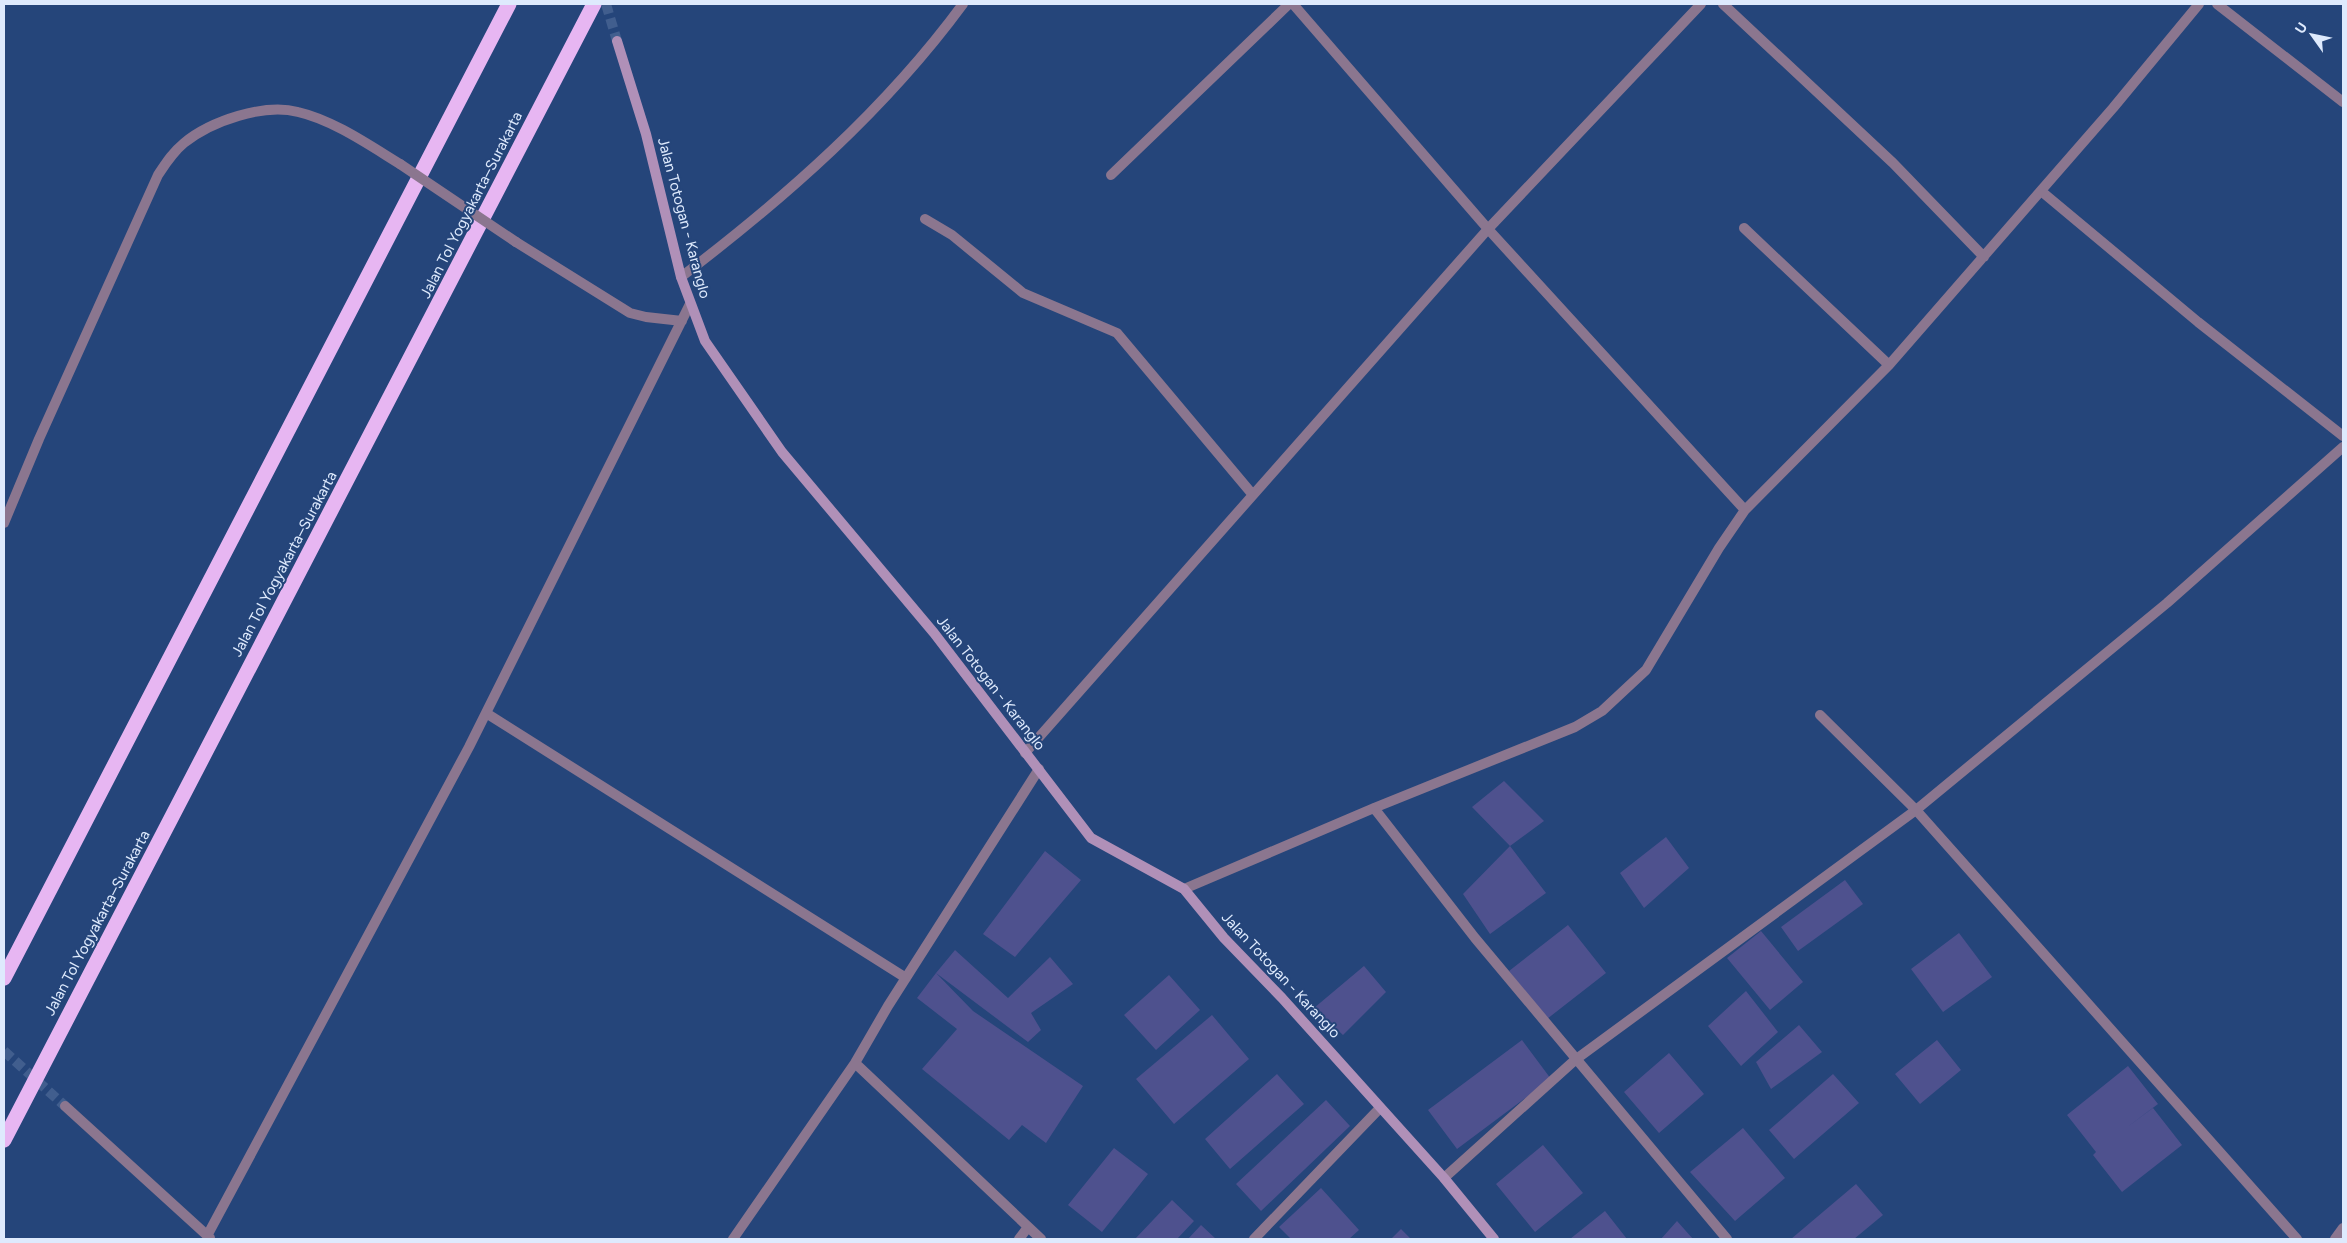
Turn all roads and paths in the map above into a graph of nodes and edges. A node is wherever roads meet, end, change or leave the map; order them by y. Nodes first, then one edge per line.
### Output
1 (509, 4) edge
2 (594, 4) edge
3 (963, 4) edge
4 (1289, 4) edge
5 (1293, 4) edge
6 (1701, 4) edge
7 (1723, 4) edge
8 (2199, 4) edge
9 (2217, 4) edge
10 (616, 41) tunnel mouth
11 (2343, 102) edge
12 (1111, 175) dead end
13 (2041, 191) junction
14 (925, 219) dead end
15 (1744, 228) dead end
16 (1488, 229) junction
17 (1984, 257) junction
18 (681, 277) junction
19 (690, 304) junction
20 (682, 321) junction
21 (1889, 365) junction
22 (2343, 436) edge
23 (2343, 447) edge
24 (1253, 495) junction
25 (1745, 510) junction
26 (4, 522) edge
27 (486, 713) junction
28 (1820, 715) dead end
29 (1025, 752) junction
30 (1039, 769) junction
31 (1374, 808) junction
32 (1916, 810) junction
33 (1184, 889) junction
34 (4, 978) edge
35 (906, 978) junction
36 (1575, 1060) junction
37 (855, 1063) junction
38 (65, 1106) tunnel mouth
39 (1380, 1108) junction
40 (4, 1140) edge
41 (1444, 1178) junction
42 (1028, 1227) junction
43 (2343, 1228) edge
44 (209, 1237) edge
45 (733, 1239) edge
46 (1019, 1239) edge
47 (1041, 1239) edge
48 (1254, 1239) edge
49 (1494, 1239) edge
50 (1727, 1239) edge
51 (2297, 1239) edge
52 (2335, 1239) edge

1 - 34 highway
2 - 40 highway, Jalan Tol Yogyakarta–Surakarta
3 - 18 street
4 - 12 street
5 - 16 street
6 - 16 street
7 - 17 street
8 - 13 street
9 - 11 street
10 - 18 main road, Jalan Totogan - Karanglo
13 - 17 street
13 - 22 street
14 - 24 street
15 - 21 street
16 - 24 street
16 - 25 street
17 - 21 street
18 - 19 main road, Jalan Totogan - Karanglo
19 - 20 street
19 - 29 main road, Jalan Totogan - Karanglo
20 - 26 street, bridge
20 - 27 street
21 - 25 street
23 - 32 street
24 - 29 street
25 - 31 street
27 - 35 street
27 - 44 street
28 - 32 street
29 - 30 main road, Jalan Totogan - Karanglo
30 - 33 main road, Jalan Totogan - Karanglo
30 - 35 street
31 - 33 street
31 - 36 street
32 - 36 street
32 - 51 street
33 - 39 main road, Jalan Totogan - Karanglo
35 - 37 street
36 - 41 street
36 - 50 street
37 - 42 street
37 - 45 street
38 - 44 street
39 - 41 main road, Jalan Totogan - Karanglo
39 - 48 street
41 - 49 main road, Jalan Totogan - Karanglo
42 - 46 street
42 - 47 street
43 - 52 street

